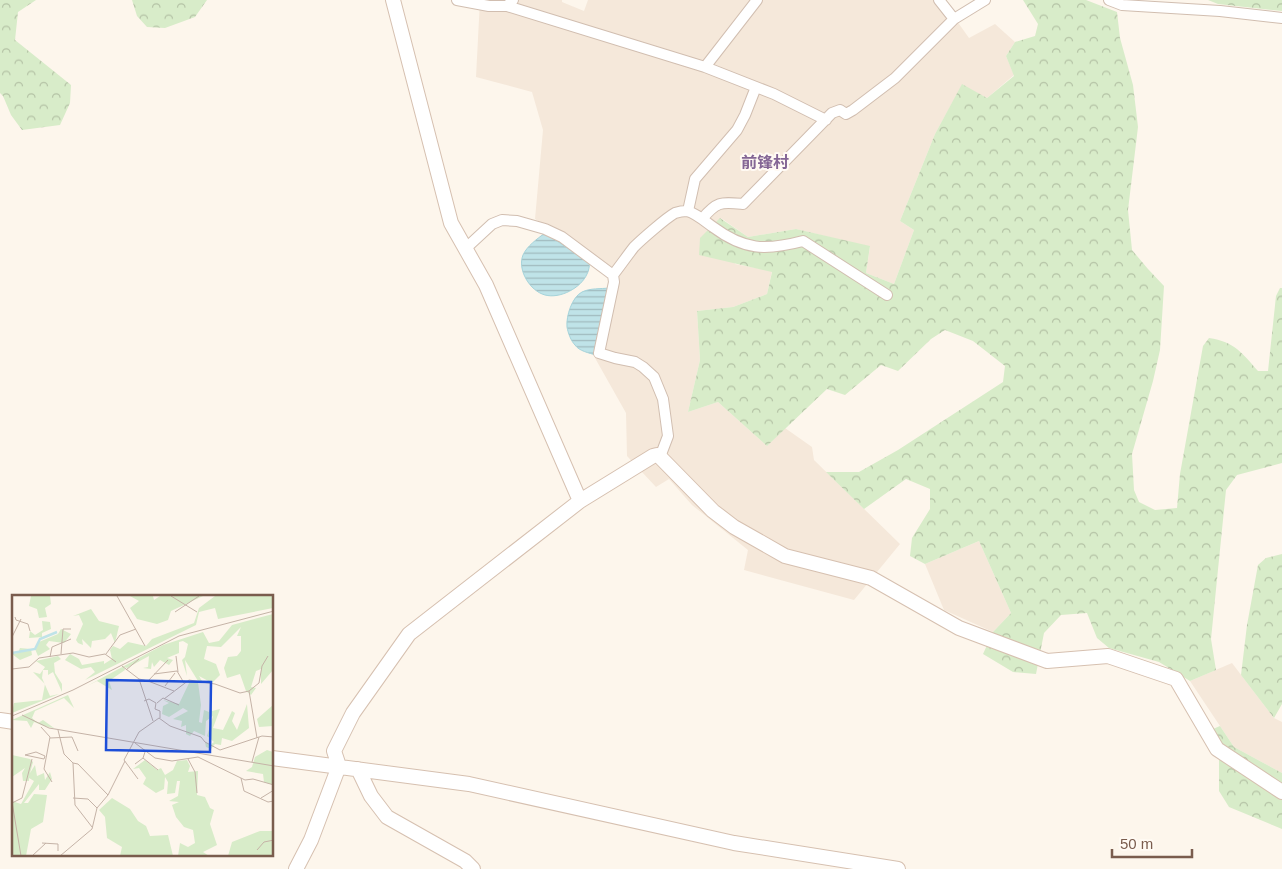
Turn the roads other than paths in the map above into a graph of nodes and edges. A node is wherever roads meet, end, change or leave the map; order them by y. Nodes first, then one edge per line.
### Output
1 (394, 0) edge
2 (457, 0) edge
3 (756, 0) edge
4 (939, 0) edge
5 (985, 0) edge
6 (1109, 0) edge
7 (510, 3) edge
8 (1282, 18) edge
9 (954, 19) junction
10 (706, 68) junction
11 (756, 87) junction
12 (826, 120) junction
13 (688, 211) junction
14 (702, 219) junction
15 (465, 249) junction
16 (613, 275) junction
17 (887, 295) dead end
18 (660, 457) junction
19 (580, 502) junction
20 (274, 758) edge
21 (339, 766) junction
22 (358, 769) junction
23 (1282, 792) edge
24 (296, 869) edge
25 (473, 869) edge
26 (898, 869) edge

1 - 15 street
2 - 7 street
3 - 10 street
4 - 9 street
5 - 9 street
6 - 8 street
7 - 10 street
9 - 12 street
10 - 11 street
11 - 12 street
11 - 13 street
12 - 14 street
13 - 14 street
13 - 16 street
14 - 17 street
15 - 16 street
15 - 19 street
16 - 18 street
18 - 19 street
18 - 23 street
19 - 21 street
20 - 21 street
21 - 22 street
21 - 24 street
22 - 25 street
22 - 26 street

